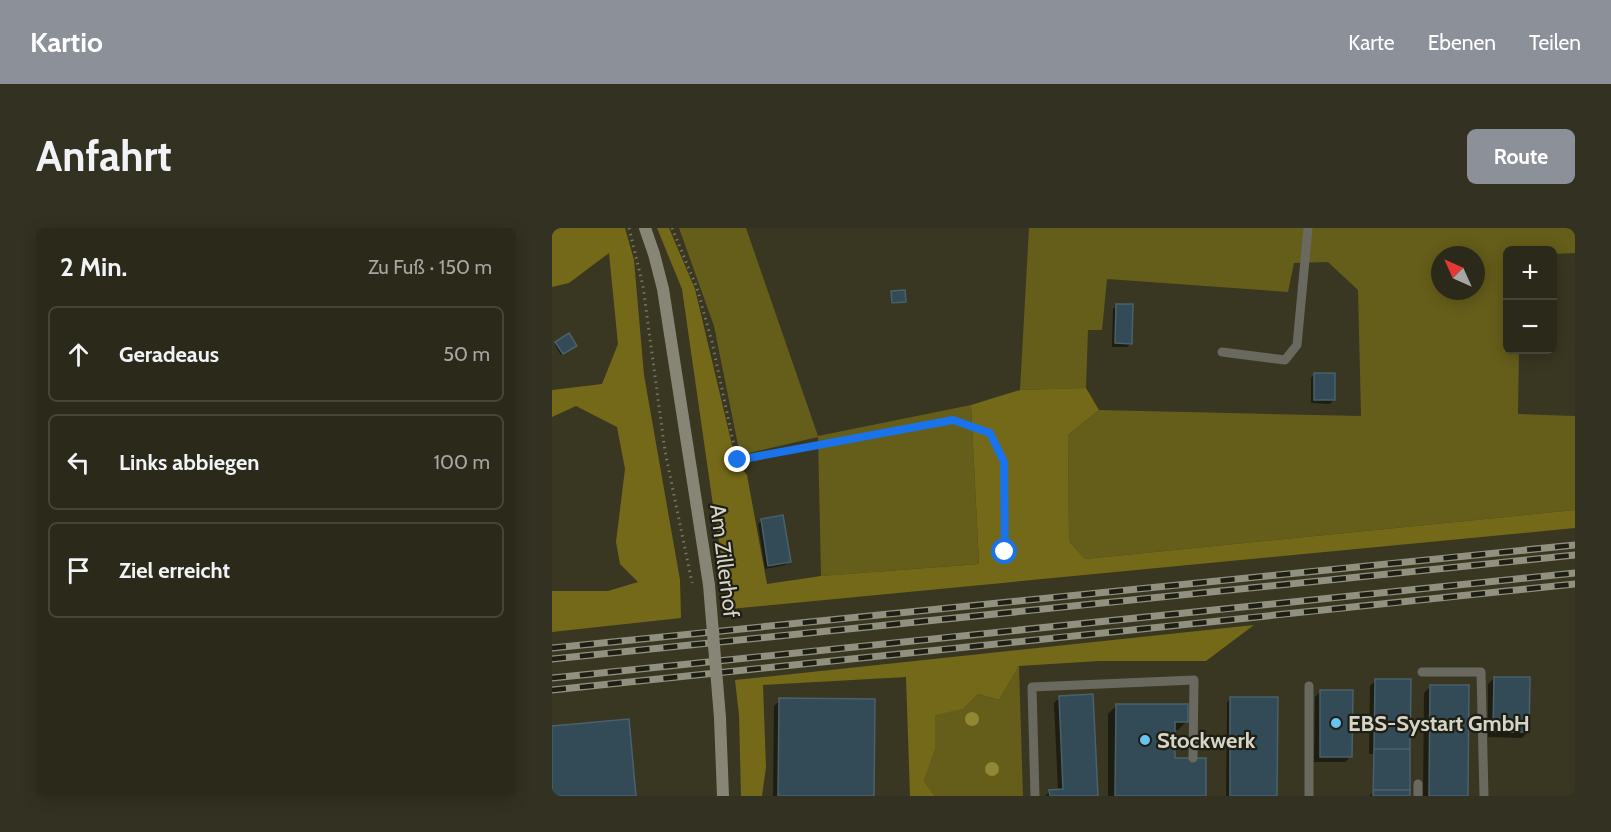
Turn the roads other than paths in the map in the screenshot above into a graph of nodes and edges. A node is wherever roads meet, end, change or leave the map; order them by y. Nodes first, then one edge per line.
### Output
1 (645, 228) edge
2 (1308, 228) edge
3 (1222, 352) dead end
4 (1422, 672) dead end
5 (1309, 686) dead end
6 (1193, 758) dead end
7 (1418, 784) dead end
8 (723, 796) edge
9 (1035, 796) edge
10 (1309, 796) edge
11 (1418, 796) edge
12 (1484, 796) edge

1 - 8 street, Am Zillerhof, bridge
2 - 3 lane
4 - 12 lane
5 - 10 lane
6 - 9 lane
7 - 11 lane

